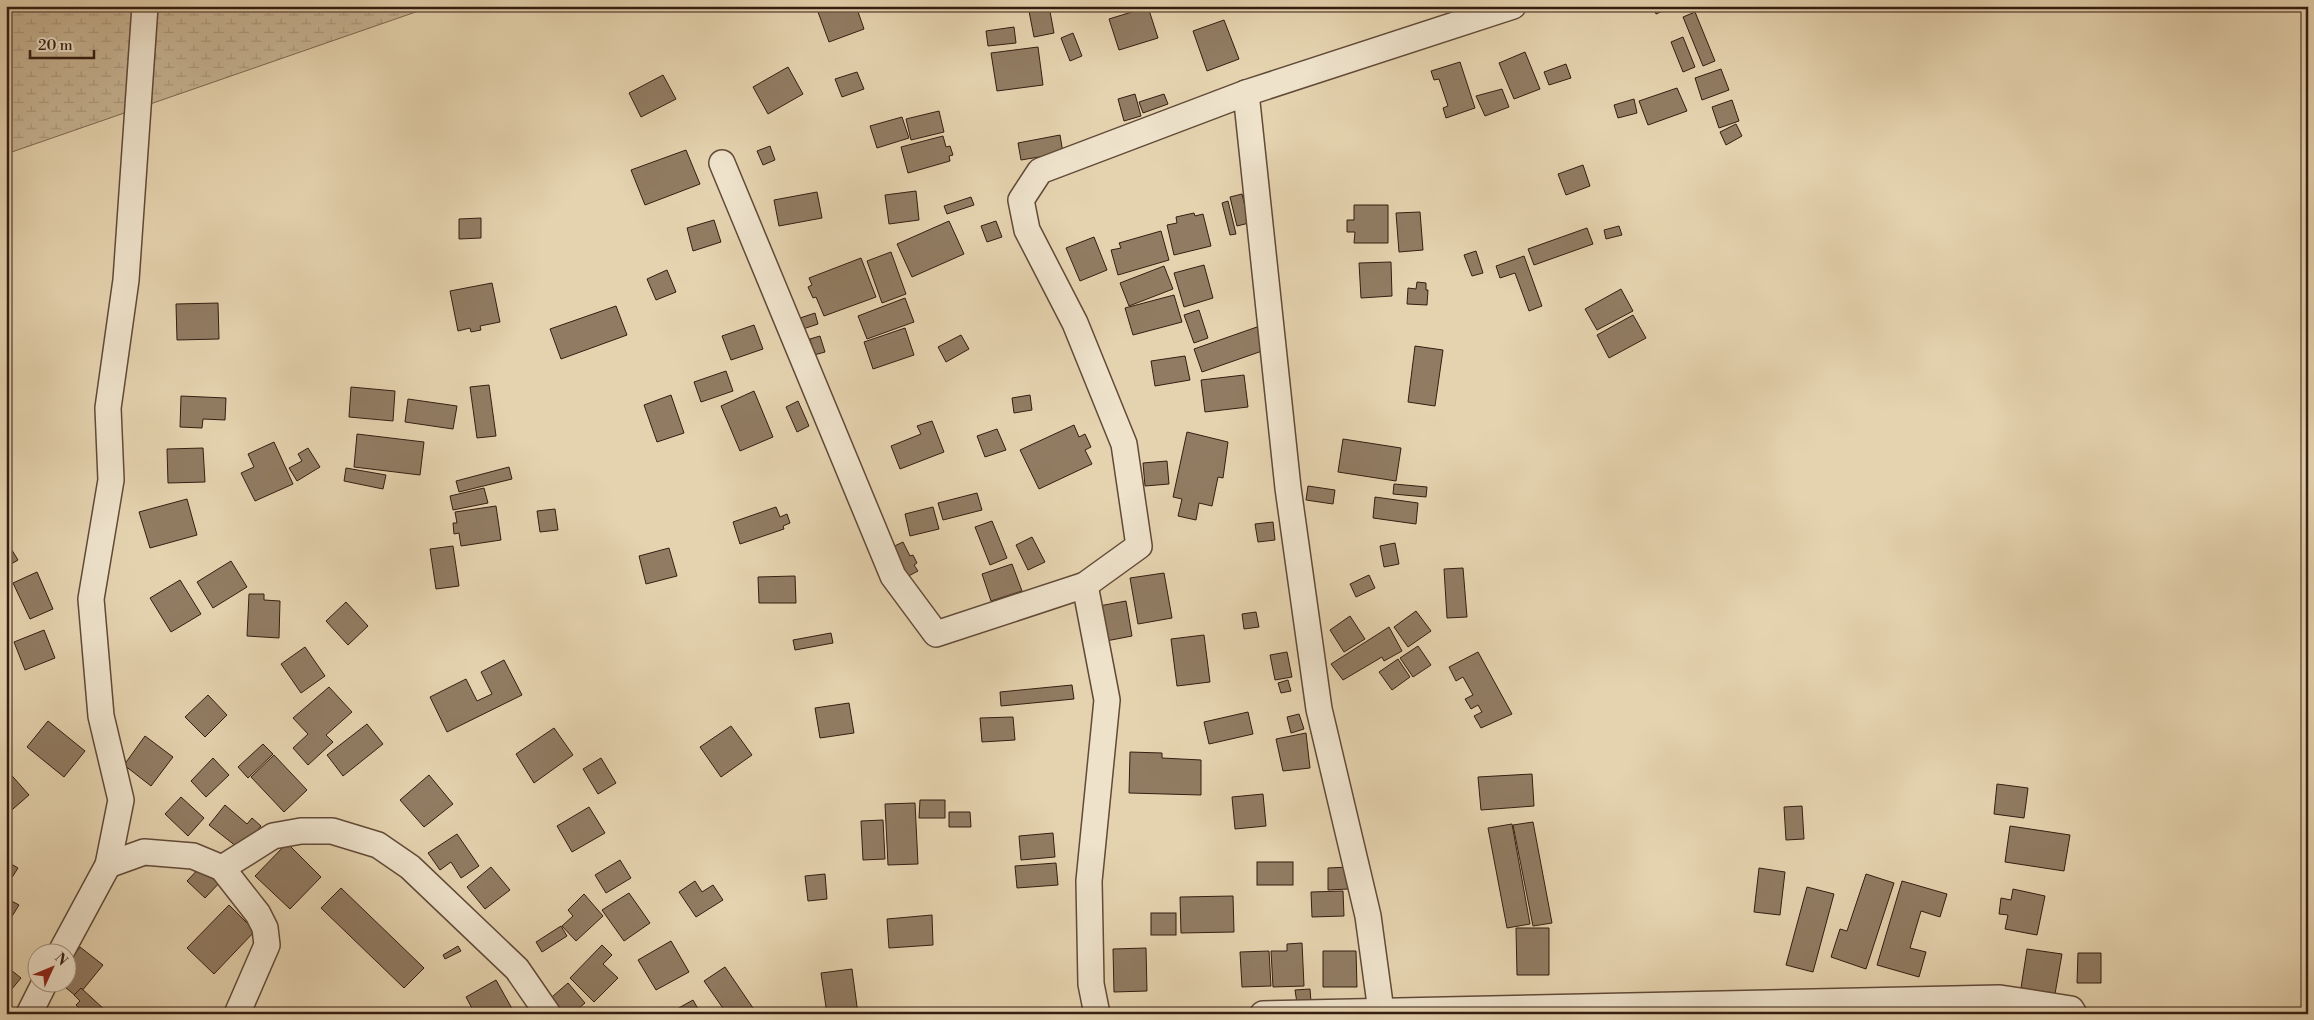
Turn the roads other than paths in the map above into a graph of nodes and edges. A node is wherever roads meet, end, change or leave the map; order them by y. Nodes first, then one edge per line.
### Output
1 (145, 6) edge
2 (1513, 6) edge
3 (1246, 93) junction
4 (722, 163) dead end
5 (1085, 585) junction
6 (108, 865) junction
7 (222, 868) junction
8 (67, 942) edge
9 (40, 992) edge
10 (1381, 1011) junction
11 (29, 1014) edge
12 (236, 1014) edge
13 (548, 1014) edge
14 (1097, 1014) edge
15 (1263, 1014) edge
16 (2074, 1014) edge

1 - 6 street
2 - 3 street
3 - 5 street
3 - 10 street
4 - 5 street
5 - 14 street
6 - 7 street
6 - 8 street
7 - 12 street
7 - 13 street
9 - 11 street
10 - 15 street
10 - 16 street

